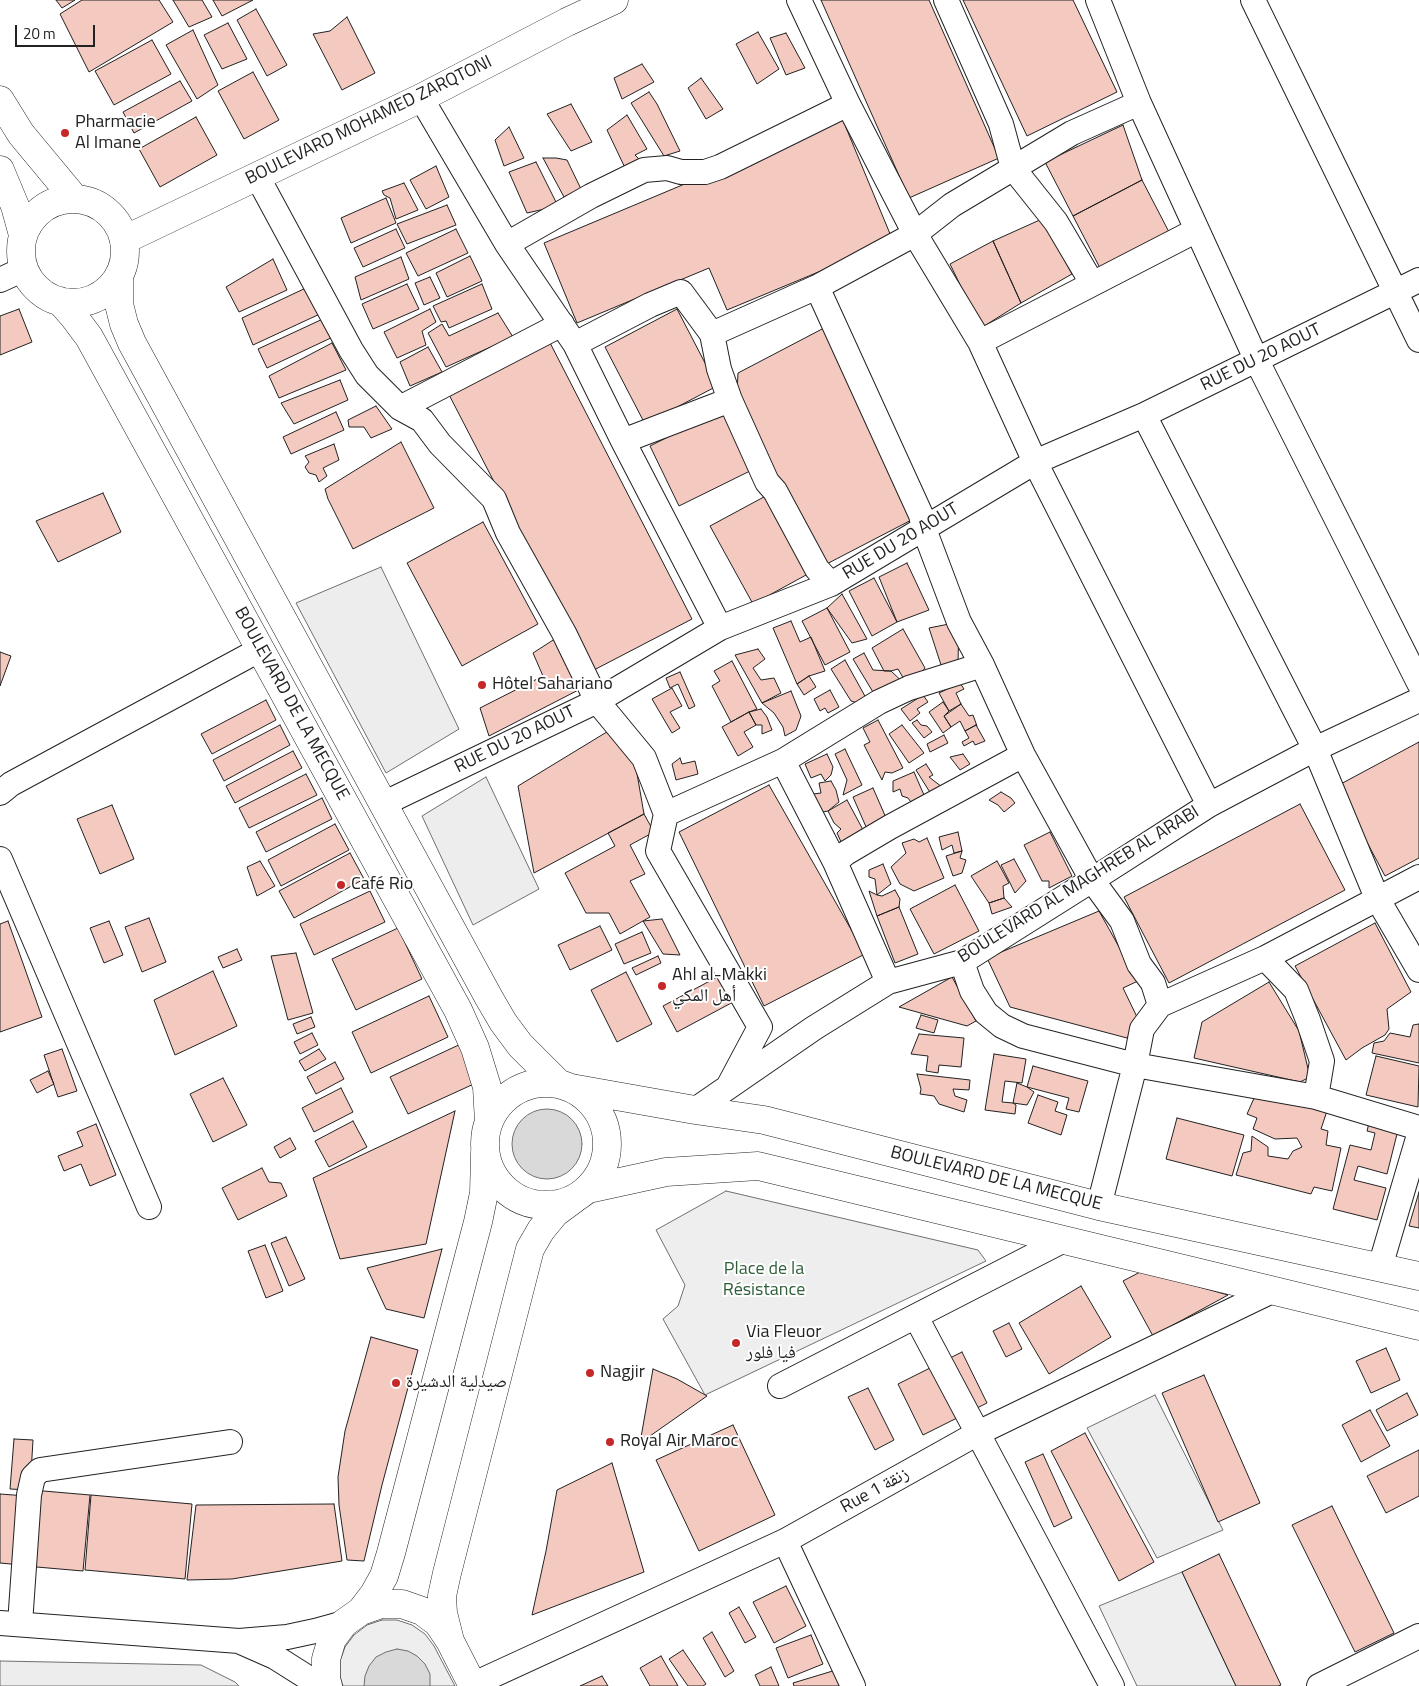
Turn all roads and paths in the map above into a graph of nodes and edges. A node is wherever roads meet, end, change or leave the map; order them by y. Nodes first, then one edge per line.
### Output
1 (614, 0) edge
2 (798, 0) edge
3 (946, 0) edge
4 (1098, 0) edge
5 (1253, 0) edge
6 (421, 98) junction
7 (0, 100) edge
8 (1139, 102) junction
9 (848, 104) junction
10 (1013, 168) junction
11 (0, 170) edge
12 (257, 176) junction
13 (76, 199) junction
14 (1197, 230) junction
15 (915, 234) junction
16 (23, 235) junction
17 (124, 240) junction
18 (507, 244) junction
19 (12, 274) edge
20 (119, 275) junction
21 (1419, 280) edge
22 (1092, 283) junction
23 (817, 287) junction
24 (1394, 292) junction
25 (60, 301) junction
26 (562, 324) junction
27 (712, 334) junction
28 (1419, 340) edge
29 (980, 342) junction
30 (575, 344) junction
31 (1257, 361) junction
32 (730, 400) junction
33 (400, 408) junction
34 (1144, 415) junction
35 (623, 441) junction
36 (1035, 462) junction
37 (924, 529) junction
38 (831, 584) junction
39 (720, 628) junction
40 (261, 649) junction
41 (982, 665) junction
42 (1419, 683) edge
43 (1419, 700) edge
44 (597, 701) junction
45 (1315, 749) junction
46 (1023, 755) junction
47 (783, 761) junction
48 (0, 793) edge
49 (383, 804) junction
50 (1208, 805) junction
51 (666, 814) junction
52 (0, 859) edge
53 (835, 862) junction
54 (1419, 877) edge
55 (1092, 880) junction
56 (1377, 898) junction
57 (1265, 958) junction
58 (962, 962) junction
59 (1419, 970) edge
60 (888, 982) junction
61 (1160, 1005) junction
62 (1135, 1065) junction
63 (565, 1086) junction
64 (728, 1087) junction
65 (1316, 1097) junction
66 (695, 1110) junction
67 (489, 1122) junction
68 (1419, 1128) edge
69 (1419, 1135) edge
70 (485, 1154) junction
71 (581, 1194) junction
72 (1099, 1206) junction
73 (149, 1207) dead end
74 (1064, 1240) junction
75 (1380, 1267) junction
76 (1419, 1276) edge
77 (1274, 1290) junction
78 (916, 1317) junction
79 (1419, 1326) edge
80 (780, 1386) dead end
81 (978, 1433) junction
82 (230, 1442) dead end
83 (785, 1541) junction
84 (352, 1617) junction
85 (10, 1623) edge
86 (1419, 1636) edge
87 (240, 1641) junction
88 (450, 1641) junction
89 (472, 1685) edge
90 (318, 1686) edge
91 (328, 1686) edge
92 (853, 1686) edge
93 (1112, 1686) edge
94 (1319, 1686) edge

1 - 6 main road, BOULEVARD MOHAMED ZARQTONI
2 - 9 street
3 - 10 street
4 - 8 street
5 - 24 street
6 - 12 main road, BOULEVARD MOHAMED ZARQTONI
6 - 18 street
7 - 13 main road
8 - 10 street
8 - 14 street
9 - 15 street
9 - 18 street
10 - 15 street
10 - 22 street
11 - 16 main road
12 - 17 main road, BOULEVARD MOHAMED ZARQTONI
12 - 33 street
13 - 16 main road
13 - 17 main road
14 - 22 street
14 - 31 street
15 - 23 street
15 - 29 street
16 - 19 main road
17 - 20 main road
18 - 26 street
19 - 25 main road
20 - 25 main road
20 - 49 main road
21 - 24 street, RUE DU 20 AOUT
22 - 29 street
23 - 27 street
23 - 37 street
24 - 28 street
24 - 31 street, RUE DU 20 AOUT
25 - 40 main road, BOULEVARD DE LA MECQUE
26 - 30 street
26 - 33 street
27 - 30 street
27 - 32 street
29 - 36 street
30 - 35 street
31 - 34 street, RUE DU 20 AOUT
31 - 42 street
32 - 35 street
32 - 38 street
33 - 44 street
34 - 36 street, RUE DU 20 AOUT
34 - 45 street
35 - 39 street
36 - 37 street, RUE DU 20 AOUT
36 - 50 street
37 - 38 street, RUE DU 20 AOUT
37 - 41 street
38 - 39 street, RUE DU 20 AOUT
39 - 44 street, RUE DU 20 AOUT
40 - 48 street
40 - 67 main road, BOULEVARD DE LA MECQUE
41 - 46 street
41 - 47 street
43 - 45 street, BOULEVARD AL MAGHREB AL ARABI
44 - 49 street, RUE DU 20 AOUT
44 - 51 street
45 - 50 street, BOULEVARD AL MAGHREB AL ARABI
45 - 56 street
46 - 53 street
46 - 55 street
47 - 51 street
47 - 53 street
49 - 63 main road
50 - 55 street, BOULEVARD AL MAGHREB AL ARABI
51 - 64 street
52 - 73 street
53 - 60 street
54 - 56 street
55 - 58 street, BOULEVARD AL MAGHREB AL ARABI
55 - 61 street
56 - 57 street
56 - 59 street
57 - 61 street
57 - 65 street
58 - 60 street, BOULEVARD AL MAGHREB AL ARABI
58 - 62 street
60 - 64 street, BOULEVARD AL MAGHREB AL ARABI
61 - 62 street
62 - 65 street
62 - 72 street
63 - 66 main road, BOULEVARD DE LA MECQUE
63 - 67 main road
63 - 71 main road
64 - 66 street, BOULEVARD AL MAGHREB AL ARABI
65 - 68 street
66 - 72 main road, BOULEVARD DE LA MECQUE
67 - 70 main road
69 - 75 street
70 - 71 main road
70 - 84 main road
71 - 74 main road
71 - 88 main road
72 - 75 main road, BOULEVARD DE LA MECQUE
74 - 77 main road
74 - 78 street
75 - 76 main road, BOULEVARD DE LA MECQUE
77 - 79 main road
77 - 81 street, Rue 1 زنقة
78 - 80 street
78 - 81 street
81 - 83 street, Rue 1 زنقة
81 - 93 street
82 - 85 street
83 - 89 street, Rue 1 زنقة
83 - 92 street
84 - 87 street
84 - 88 main road
84 - 91 main road
85 - 87 street
86 - 94 street
87 - 90 street
88 - 89 main road

